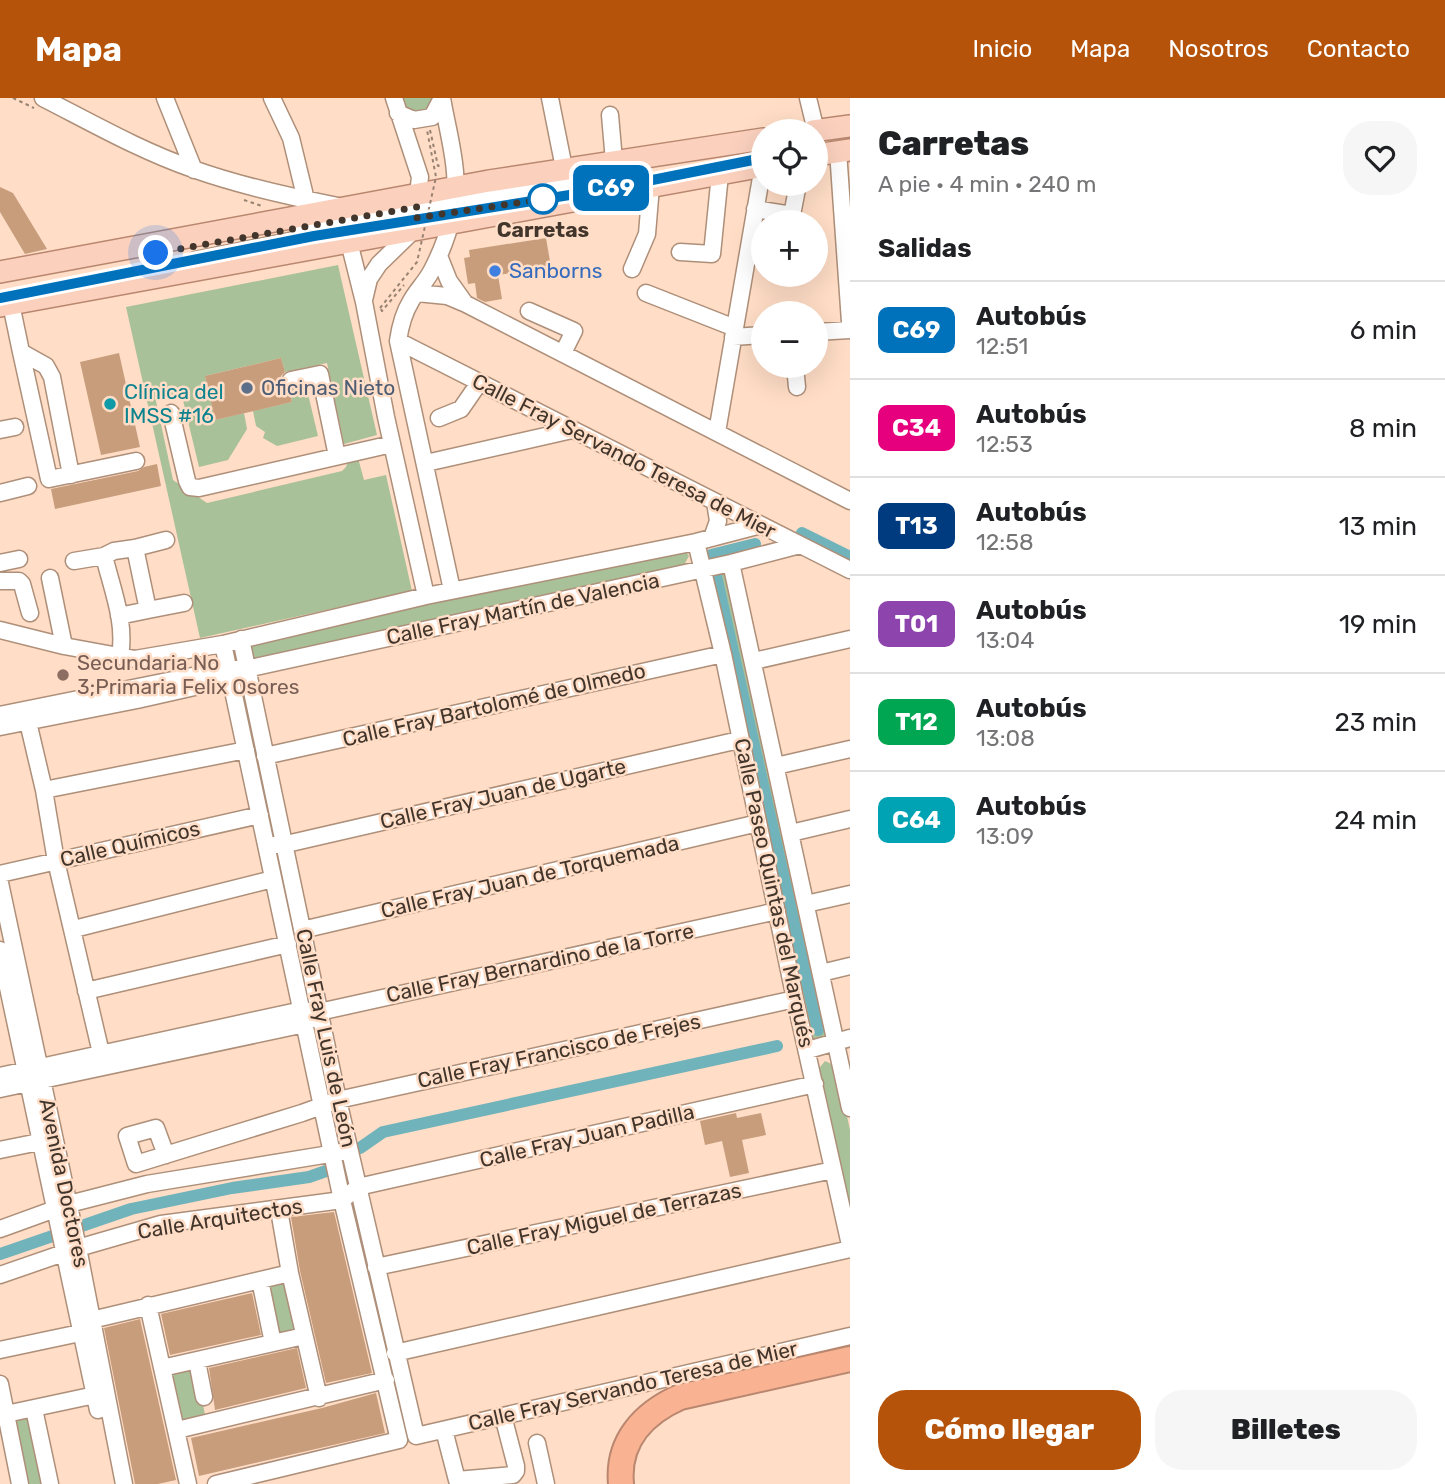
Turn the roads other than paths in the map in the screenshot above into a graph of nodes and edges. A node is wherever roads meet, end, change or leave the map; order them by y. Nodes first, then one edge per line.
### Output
1 (43, 98) edge
2 (165, 98) edge
3 (442, 98) edge
4 (550, 98) edge
5 (808, 98) edge
6 (274, 101) edge
7 (396, 105) edge
8 (610, 114) dead end
9 (812, 119) edge
10 (850, 126) edge
11 (828, 129) edge
12 (850, 133) edge
13 (828, 136) edge
14 (751, 141) edge
15 (828, 148) edge
16 (846, 148) edge
17 (751, 149) edge
18 (828, 152) edge
19 (614, 161) junction
20 (751, 161) edge
21 (564, 168) junction
22 (751, 168) edge
23 (194, 170) junction
24 (720, 174) junction
25 (588, 183) dead end
26 (651, 186) junction
27 (757, 196) edge
28 (796, 196) edge
29 (306, 200) junction
30 (478, 201) dead end
31 (453, 205) junction
32 (344, 207) junction
33 (755, 209) junction
34 (416, 213) junction
35 (349, 242) junction
36 (680, 252) dead end
37 (439, 256) junction
38 (632, 269) dead end
39 (0, 272) edge
40 (0, 282) edge
41 (849, 289) edge
42 (417, 293) junction
43 (646, 293) dead end
44 (364, 302) junction
45 (4, 303) edge
46 (466, 303) junction
47 (529, 310) dead end
48 (850, 322) edge
49 (850, 330) edge
50 (828, 331) edge
51 (734, 332) junction
52 (751, 334) edge
53 (398, 341) junction
54 (559, 351) junction
55 (21, 352) junction
56 (796, 378) edge
57 (291, 380) dead end
58 (479, 383) junction
59 (797, 387) dead end
60 (413, 411) junction
61 (171, 413) dead end
62 (386, 417) junction
63 (439, 418) dead end
64 (572, 430) junction
65 (717, 432) junction
66 (392, 444) junction
67 (337, 456) junction
68 (136, 460) dead end
69 (426, 463) junction
70 (71, 475) junction
71 (28, 486) dead end
72 (0, 493) edge
73 (850, 500) edge
74 (715, 502) junction
75 (761, 525) junction
76 (166, 540) dead end
77 (704, 540) junction
78 (800, 545) junction
79 (135, 548) junction
80 (104, 556) junction
81 (19, 559) dead end
82 (74, 561) dead end
83 (0, 563) edge
84 (731, 564) junction
85 (704, 569) junction
86 (850, 570) edge
87 (50, 578) dead end
88 (6, 580) edge
89 (456, 589) junction
90 (426, 596) junction
91 (184, 603) dead end
92 (148, 610) junction
93 (30, 613) dead end
94 (119, 616) junction
95 (0, 630) edge
96 (240, 639) junction
97 (850, 639) edge
98 (223, 644) junction
99 (64, 646) junction
100 (723, 654) junction
101 (120, 656) junction
102 (754, 661) junction
103 (246, 669) junction
104 (228, 675) junction
105 (0, 715) edge
106 (28, 722) junction
107 (0, 727) edge
108 (739, 740) junction
109 (850, 749) edge
110 (246, 750) junction
111 (265, 756) junction
112 (776, 766) junction
113 (44, 790) junction
114 (260, 815) junction
115 (850, 820) edge
116 (758, 823) junction
117 (791, 833) junction
118 (274, 845) junction
119 (57, 861) junction
120 (0, 874) edge
121 (273, 878) junction
122 (0, 883) edge
123 (850, 894) edge
124 (806, 904) junction
125 (777, 911) junction
126 (74, 929) junction
127 (302, 930) junction
128 (288, 944) junction
129 (0, 950) edge
130 (850, 966) edge
131 (821, 973) junction
132 (86, 991) junction
133 (795, 999) junction
134 (309, 1015) junction
135 (843, 1040) edge
136 (808, 1050) junction
137 (101, 1053) junction
138 (0, 1076) edge
139 (34, 1076) junction
140 (815, 1084) junction
141 (0, 1089) edge
142 (330, 1102) junction
143 (850, 1108) edge
144 (47, 1140) junction
145 (0, 1150) edge
146 (350, 1151) junction
147 (333, 1154) junction
148 (166, 1155) dead end
149 (833, 1170) junction
150 (358, 1187) junction
151 (342, 1200) junction
152 (279, 1210) junction
153 (63, 1211) junction
154 (0, 1228) edge
155 (71, 1246) junction
156 (850, 1247) edge
157 (376, 1267) junction
158 (290, 1273) junction
159 (0, 1275) edge
160 (260, 1280) junction
161 (148, 1305) junction
162 (83, 1325) junction
163 (304, 1336) junction
164 (850, 1336) edge
165 (273, 1343) junction
166 (0, 1350) edge
167 (395, 1353) junction
168 (850, 1359) edge
169 (197, 1361) junction
170 (162, 1368) junction
171 (386, 1380) junction
172 (0, 1384) edge
173 (95, 1395) junction
174 (204, 1397) dead end
175 (319, 1398) junction
176 (34, 1409) junction
177 (6, 1413) junction
178 (503, 1416) junction
179 (177, 1430) junction
180 (444, 1430) junction
181 (416, 1436) joint
182 (537, 1443) dead end
183 (20, 1484) edge
184 (50, 1484) edge
185 (113, 1484) edge
186 (124, 1484) edge
187 (188, 1484) edge
188 (216, 1484) edge
189 (546, 1484) edge
190 (621, 1484) edge

1 - 23 street
2 - 23 street
3 - 7 street
3 - 31 street
4 - 21 street
5 - 9 street
6 - 29 street
7 - 34 street
8 - 19 street
10 - 11 main road
12 - 13 street
14 - 19 main road
15 - 16 street
16 - 18 main road
16 - 41 street
17 - 31 street
19 - 21 main road
20 - 31 street
21 - 31 main road
22 - 24 main road
23 - 29 street
24 - 26 main road
24 - 36 street
25 - 30 street
26 - 31 main road
26 - 38 street
27 - 33 street
28 - 33 street
29 - 32 street
31 - 34 main road
31 - 34 main road
31 - 37 street
32 - 34 main road
32 - 39 main road
33 - 51 street
34 - 35 main road
34 - 40 street
34 - 44 street
34 - 45 street
35 - 44 street
35 - 45 main road
37 - 42 street
37 - 46 street
41 - 48 street
42 - 46 street
42 - 53 street
43 - 51 street
44 - 62 street
45 - 55 street
46 - 54 street
47 - 54 street
49 - 50 street
51 - 52 street
51 - 65 street
53 - 58 street, Calle Fray Servando Teresa de Mier
53 - 60 street
54 - 65 street
55 - 70 street
55 - 70 street
56 - 59 street
57 - 67 street
58 - 63 street
58 - 64 street, Calle Fray Servando Teresa de Mier
60 - 62 street
60 - 69 street
61 - 67 street
62 - 66 street
64 - 69 street
64 - 74 street, Calle Fray Servando Teresa de Mier
65 - 73 street
66 - 67 street
66 - 90 street
68 - 70 street
69 - 89 street
71 - 72 street
74 - 75 street, Calle Fray Servando Teresa de Mier
74 - 77 street
75 - 77 street, Calle Fray Martín de Valencia
75 - 78 street, Calle Fray Servando Teresa de Mier
76 - 79 street
77 - 85 street, Calle Paseo Quintas del Marqués
77 - 89 street, Calle Fray Martín de Valencia
78 - 84 street, Calle Fray Martín de Valencia
78 - 86 street, Calle Fray Servando Teresa de Mier
79 - 80 street
79 - 92 street
80 - 82 street
80 - 94 street
81 - 83 street
84 - 85 street, Calle Fray Martín de Valencia
84 - 102 street, Calle Paseo Quintas del Marqués
85 - 100 street, Calle Paseo Quintas del Marqués
85 - 103 street, Calle Fray Martín de Valencia
87 - 99 street
88 - 93 street
89 - 90 street, Calle Fray Martín de Valencia
90 - 96 street, Calle Fray Martín de Valencia
91 - 92 street
92 - 94 street
94 - 101 street
95 - 99 street, Calle Fray Martín de Valencia
96 - 98 street, Calle Fray Martín de Valencia
96 - 103 street, Calle Fray Luis de León
97 - 102 street
98 - 101 street, Calle Fray Martín de Valencia
98 - 104 street, Calle Fray Luis de León
99 - 101 street, Calle Fray Martín de Valencia
100 - 108 street, Calle Paseo Quintas del Marqués
100 - 111 street, Calle Fray Bartolomé de Olmedo
102 - 112 street, Calle Paseo Quintas del Marqués
103 - 104 street, Calle Fray Martín de Valencia
103 - 111 street, Calle Fray Luis de León
104 - 105 street
104 - 106 street
104 - 110 street, Calle Fray Luis de León
106 - 107 street
106 - 113 street
108 - 116 street, Calle Paseo Quintas del Marqués
108 - 118 street, Calle Fray Juan de Ugarte
109 - 112 street
110 - 113 street
110 - 114 street, Calle Fray Luis de León
111 - 118 street, Calle Fray Luis de León
112 - 117 street, Calle Paseo Quintas del Marqués
113 - 119 street
114 - 118 street, Calle Fray Luis de León
114 - 119 street, Calle Químicos
115 - 117 street
116 - 125 street, Calle Paseo Quintas del Marqués
116 - 127 street, Calle Fray Juan de Torquemada
117 - 124 street, Calle Paseo Quintas del Marqués
118 - 121 street, Calle Fray Luis de León
118 - 127 street, Calle Fray Luis de León
119 - 120 street, Calle Químicos
119 - 126 street
121 - 126 street
121 - 128 street, Calle Fray Luis de León
122 - 139 street, Avenida Doctores
123 - 124 street
124 - 131 street, Calle Paseo Quintas del Marqués
125 - 133 street, Calle Paseo Quintas del Marqués
125 - 134 street, Calle Fray Bernardino de la Torre
126 - 132 street
127 - 134 street, Calle Fray Luis de León
128 - 132 street
128 - 134 street, Calle Fray Luis de León
129 - 139 street, Avenida Doctores
130 - 131 street
131 - 135 street, Calle Paseo Quintas del Marqués
132 - 137 street
133 - 136 street, Calle Paseo Quintas del Marqués
133 - 142 street, Calle Fray Francisco de Frejes
134 - 137 street
134 - 139 street
134 - 142 street, Calle Fray Luis de León
135 - 136 street
135 - 143 street, Calle Paseo Quintas del Marqués
136 - 140 street, Calle Paseo Quintas del Marqués
137 - 139 street
138 - 139 street
139 - 141 street
139 - 144 street, Avenida Doctores
140 - 149 street, Calle Paseo Quintas del Marqués
140 - 150 street, Calle Fray Juan Padilla
142 - 146 street, Calle Fray Luis de León
142 - 147 street, Calle Fray Luis de León
142 - 148 street, Calle Fray Francisco de Frejes
144 - 145 street
144 - 153 street, Avenida Doctores
146 - 147 street
146 - 150 street, Calle Fray Luis de León
147 - 151 street, Calle Fray Luis de León
147 - 153 street
149 - 156 street, Calle Paseo Quintas del Marqués
149 - 157 street, Calle Fray Miguel de Terrazas
150 - 151 street
150 - 157 street, Calle Fray Luis de León
151 - 152 street, Calle Arquitectos
151 - 171 street, Calle Fray Luis de León
152 - 155 street, Calle Arquitectos
152 - 158 street
153 - 154 street
153 - 155 street, Avenida Doctores
155 - 159 street, Calle Arquitectos
155 - 162 street, Avenida Doctores
156 - 167 street
157 - 167 street, Calle Fray Luis de León
158 - 160 street
158 - 163 street
160 - 161 street
160 - 165 street
161 - 162 street
161 - 170 street
162 - 166 street
162 - 173 street, Avenida Doctores
162 - 186 street, Avenida Doctores
163 - 165 street
163 - 175 street
164 - 178 street, Calle Fray Servando Teresa de Mier
165 - 169 street
167 - 181 street, Calle Fray Luis de León
168 - 190 highway
169 - 170 street
169 - 174 street
170 - 179 street
171 - 175 street
171 - 188 street, Calle Fray Luis de León
172 - 177 street
173 - 176 street
173 - 185 street, Avenida Doctores
175 - 179 street
176 - 177 street
176 - 184 street
177 - 183 street
178 - 180 street, Calle Fray Servando Teresa de Mier
178 - 180 street
179 - 187 street
180 - 181 street, Calle Fray Servando Teresa de Mier
182 - 189 street

